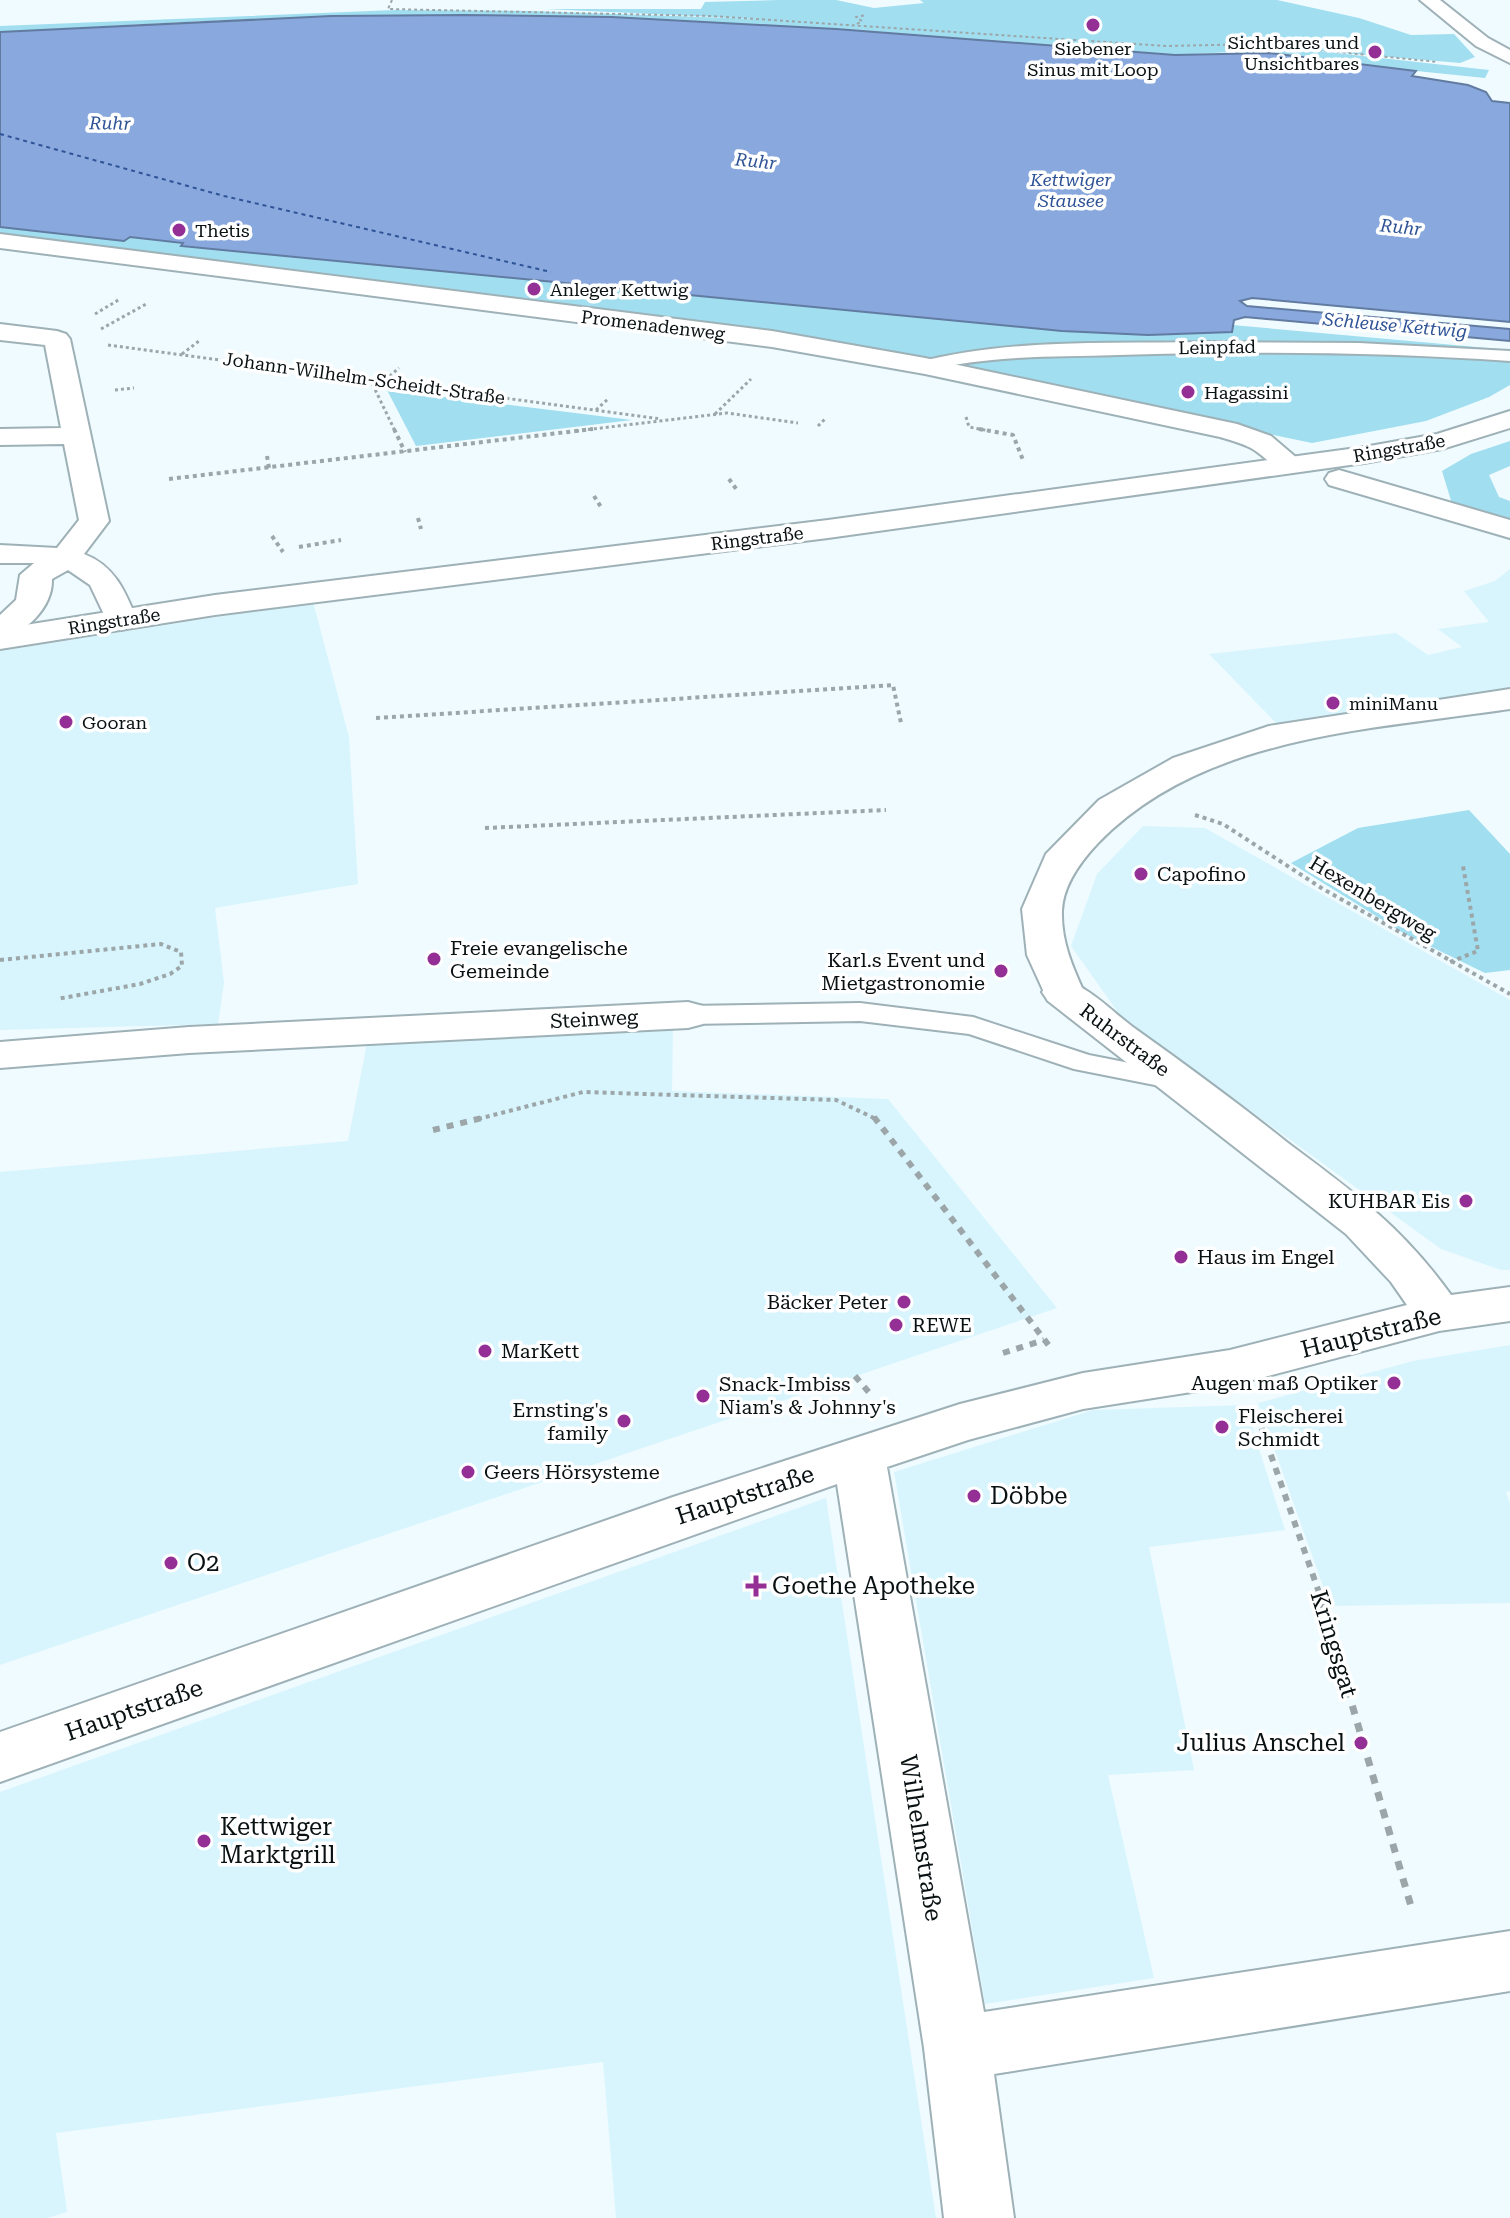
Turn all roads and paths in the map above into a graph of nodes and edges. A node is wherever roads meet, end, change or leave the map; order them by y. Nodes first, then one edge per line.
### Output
1 (392, 0) edge
2 (1429, 0) edge
3 (866, 15) dead end
4 (856, 24) junction
5 (1509, 62) edge
6 (0, 241) edge
7 (142, 306) dead end
8 (108, 327) dead end
9 (0, 332) edge
10 (57, 339) junction
11 (199, 341) dead end
12 (182, 354) junction
13 (1510, 356) edge
14 (925, 366) junction
15 (399, 368) dead end
16 (759, 371) dead end
17 (370, 379) junction
18 (385, 381) junction
19 (609, 398) dead end
20 (596, 410) junction
21 (714, 414) junction
22 (826, 418) dead end
23 (1510, 419) edge
24 (670, 420) junction
25 (798, 423) dead end
26 (818, 426) dead end
27 (76, 436) junction
28 (0, 437) edge
29 (405, 452) junction
30 (267, 456) dead end
31 (1291, 465) junction
32 (269, 468) junction
33 (169, 479) dead end
34 (729, 479) dead end
35 (1339, 479) dead end
36 (737, 490) dead end
37 (594, 496) dead end
38 (601, 507) dead end
39 (418, 518) dead end
40 (421, 529) dead end
41 (1510, 529) edge
42 (272, 536) dead end
43 (0, 554) edge
44 (286, 556) dead end
45 (64, 559) junction
46 (121, 620) junction
47 (0, 630) edge
48 (0, 639) edge
49 (1510, 699) edge
50 (376, 718) dead end
51 (901, 723) dead end
52 (886, 810) dead end
53 (1223, 824) dead end
54 (485, 828) dead end
55 (1463, 866) dead end
56 (0, 960) edge
57 (1450, 962) junction
58 (1510, 994) edge
59 (54, 1000) dead end
60 (688, 1015) joint
61 (0, 1055) edge
62 (1180, 1081) junction
63 (433, 1130) dead end
64 (1510, 1304) edge
65 (1439, 1314) junction
66 (1083, 1391) junction
67 (1256, 1412) dead end
68 (859, 1458) junction
69 (0, 1757) edge
70 (1510, 1961) edge
71 (1430, 1971) junction
72 (957, 2048) junction
73 (979, 2218) edge

1 - 4 path
2 - 5 street
3 - 4 path
4 - 5 path
6 - 14 street, Promenadenweg
7 - 8 path
9 - 10 street
10 - 12 path, Johann-Wilhelm-Scheidt-Straße
10 - 27 street
11 - 12 path
12 - 17 path, Johann-Wilhelm-Scheidt-Straße
13 - 14 lane, Leinpfad
14 - 31 street, Promenadenweg
15 - 18 path
16 - 21 path
17 - 18 path, Johann-Wilhelm-Scheidt-Straße
17 - 29 path
18 - 20 path, Johann-Wilhelm-Scheidt-Straße
19 - 20 path
20 - 24 path, Johann-Wilhelm-Scheidt-Straße
21 - 24 path, Johann-Wilhelm-Scheidt-Straße
21 - 25 path, Johann-Wilhelm-Scheidt-Straße
22 - 26 path
23 - 31 street, Ringstraße
24 - 29 path, Johann-Wilhelm-Scheidt-Straße
27 - 28 street
27 - 45 street
29 - 32 path, Johann-Wilhelm-Scheidt-Straße
30 - 32 path
31 - 46 street, Ringstraße
32 - 33 path, Johann-Wilhelm-Scheidt-Straße
34 - 36 path
35 - 41 street
37 - 38 path
39 - 40 path
42 - 44 path
43 - 45 street
45 - 46 street
45 - 47 street
46 - 48 street, Ringstraße
49 - 62 street, Ruhrstraße
50 - 51 path
52 - 54 path
53 - 57 path, Hexenbergweg
55 - 57 path
56 - 59 path
57 - 58 path, Hexenbergweg
60 - 61 street, Steinweg
60 - 62 lane, Steinweg
62 - 65 street, Ruhrstraße
63 - 66 path
64 - 65 street, Hauptstraße
65 - 66 street, Hauptstraße
66 - 68 street, Hauptstraße
67 - 71 path, Kringsgat
68 - 69 street, Hauptstraße
68 - 72 street, Wilhelmstraße
70 - 71 street
71 - 72 street
72 - 73 street, Wilhelmstraße

